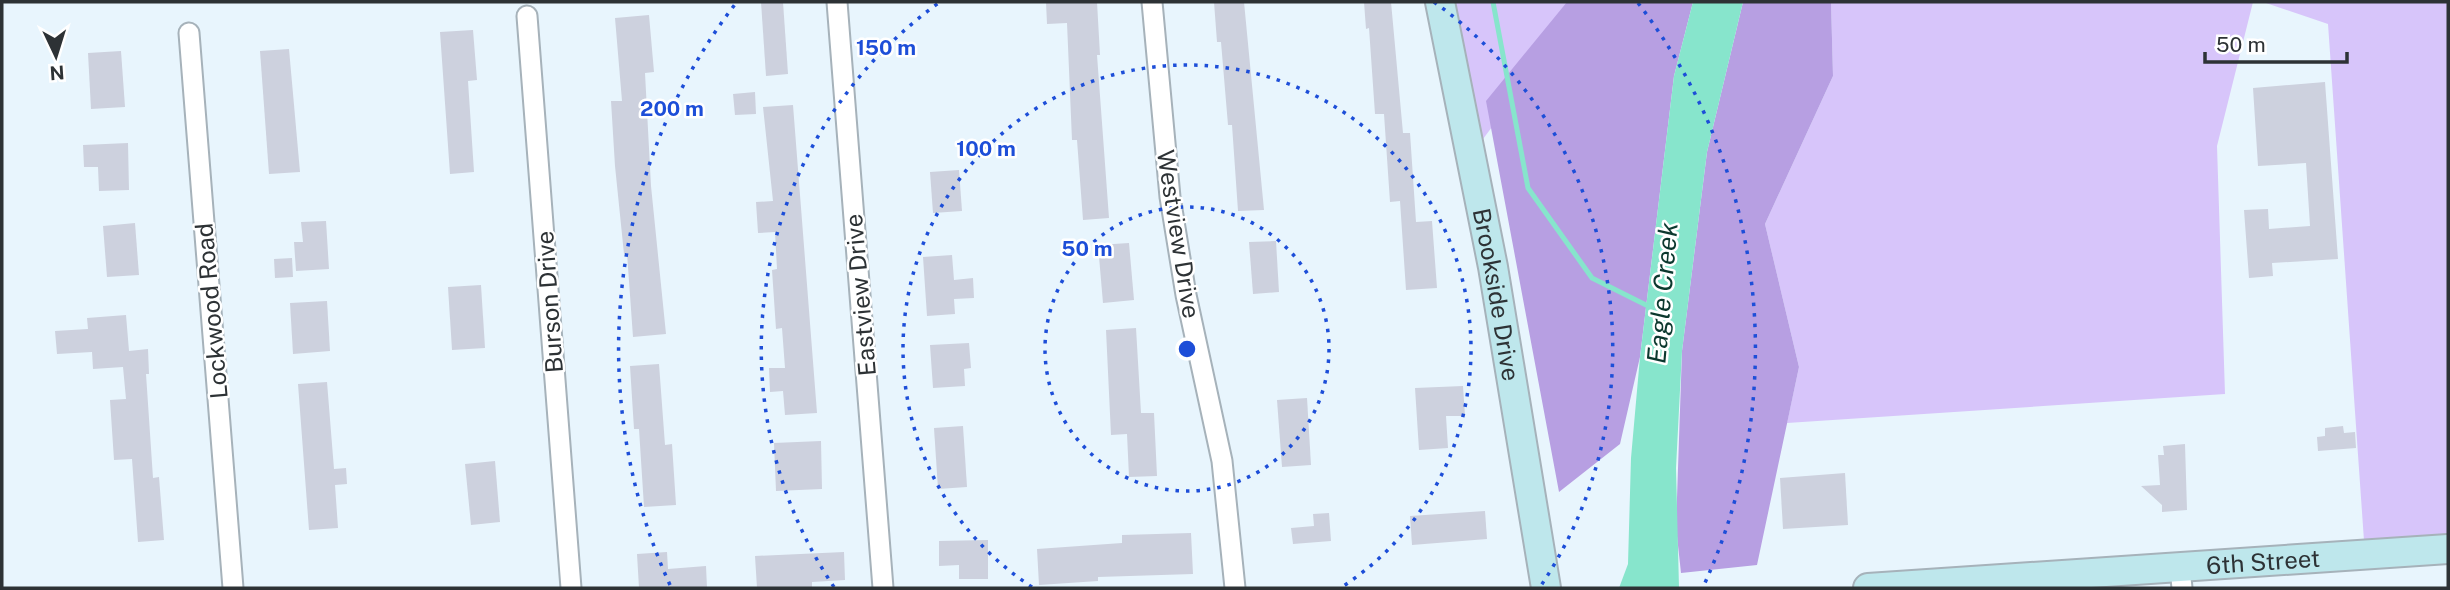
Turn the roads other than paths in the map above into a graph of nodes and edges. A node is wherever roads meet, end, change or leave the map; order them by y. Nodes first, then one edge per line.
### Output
1 (837, 2) edge
2 (1152, 2) edge
3 (1440, 2) edge
4 (527, 16) dead end
5 (189, 33) dead end
6 (2448, 548) edge
7 (2181, 578) edge
8 (233, 588) edge
9 (571, 588) edge
10 (883, 588) edge
11 (1235, 588) edge
12 (1546, 588) edge
13 (1868, 588) edge

1 - 10 street, Eastview Drive
2 - 11 street, Westview Drive
3 - 12 street, Brookside Drive
4 - 9 street, Burson Drive
5 - 8 street, Lockwood Road
6 - 7 street, 6th Street
7 - 13 street, 6th Street

